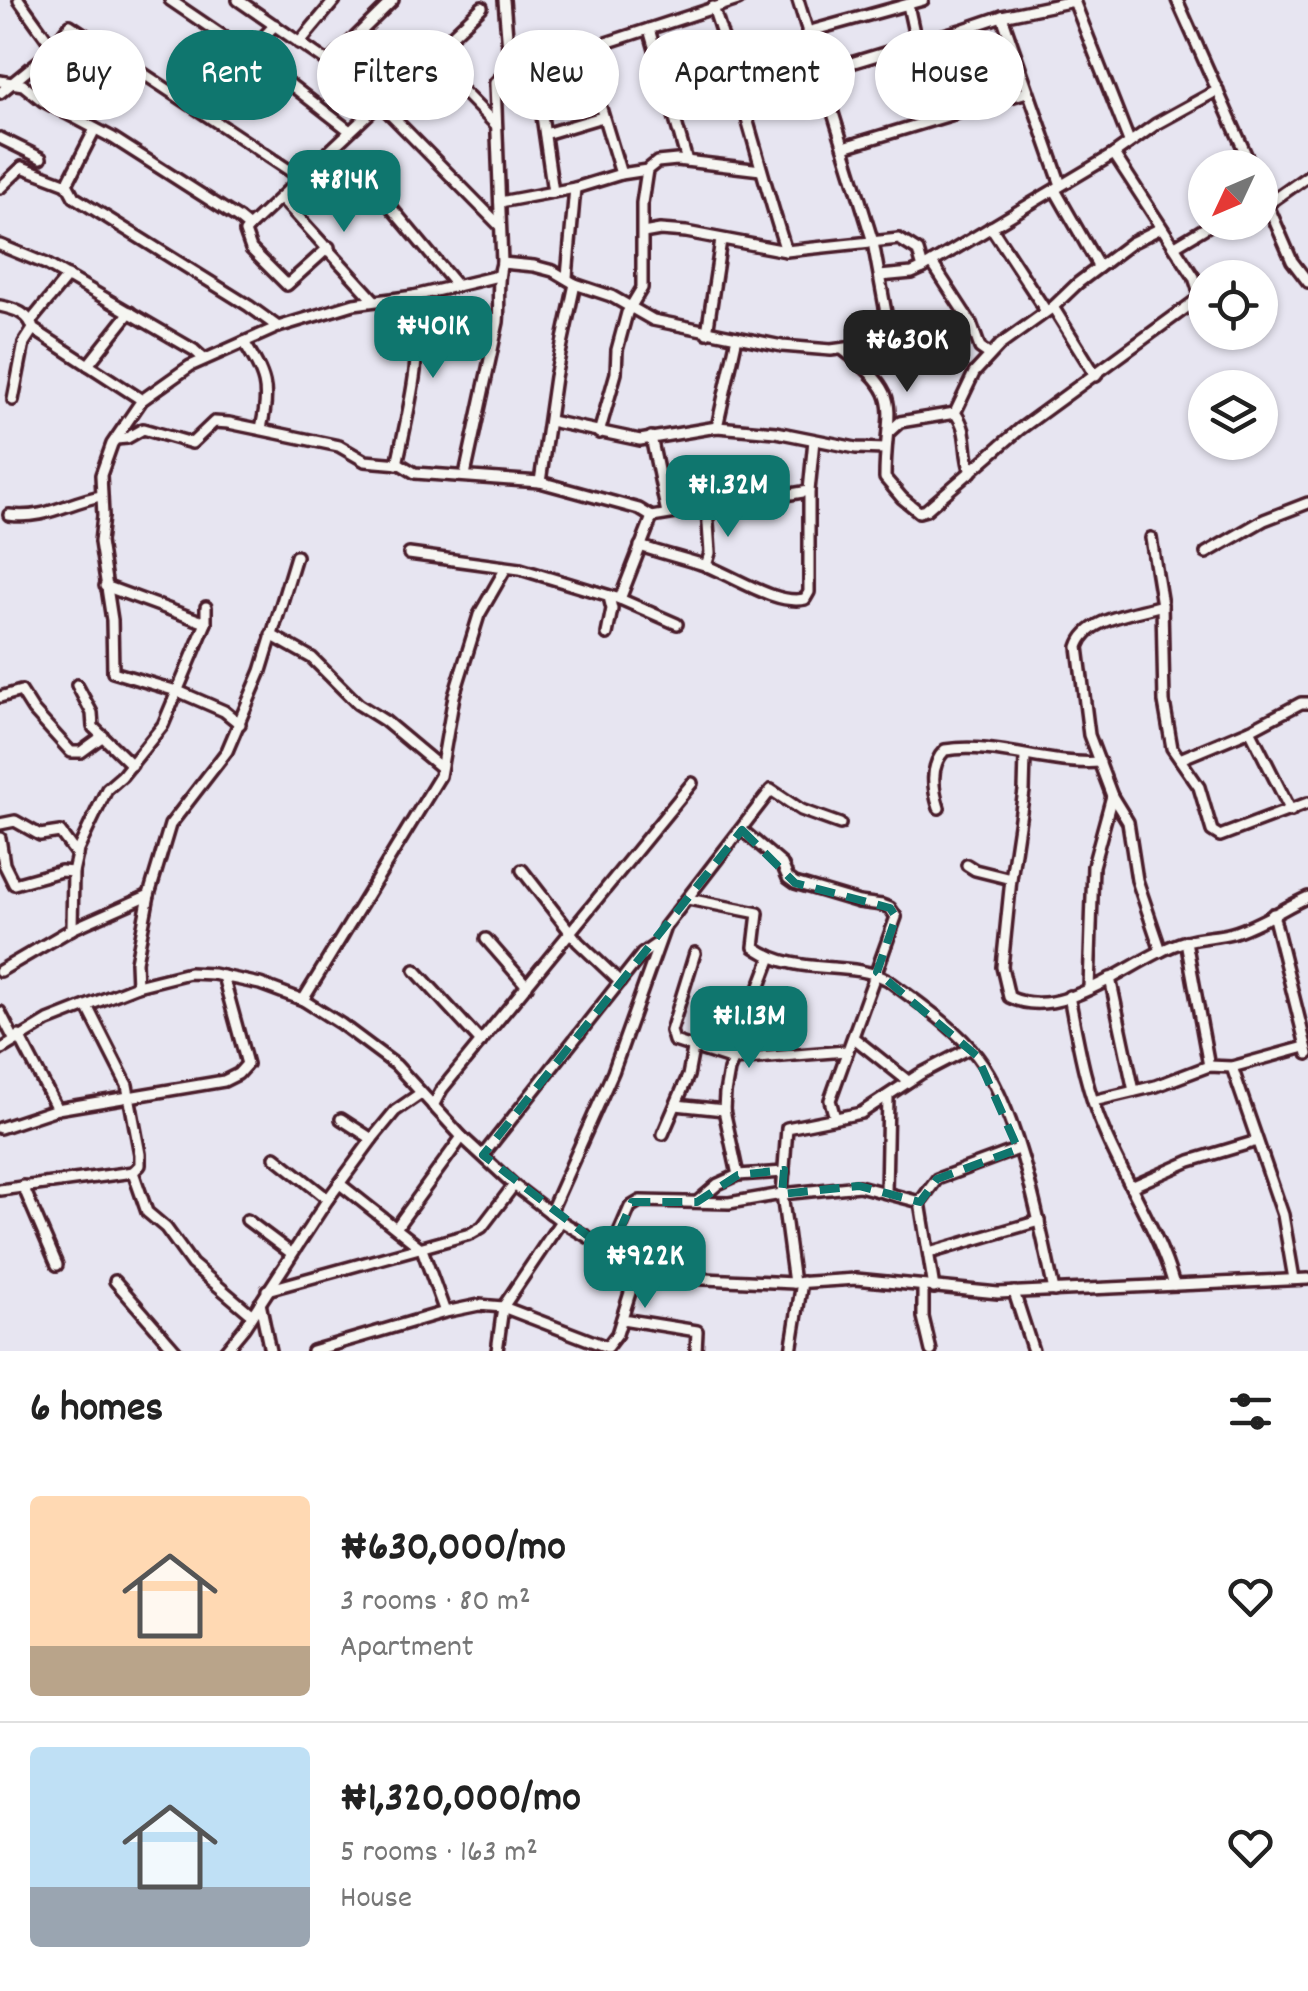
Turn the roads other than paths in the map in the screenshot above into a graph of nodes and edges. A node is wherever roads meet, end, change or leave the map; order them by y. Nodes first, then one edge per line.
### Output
1 (20, 0) edge
2 (170, 0) edge
3 (238, 0) edge
4 (263, 0) edge
5 (335, 0) edge
6 (394, 0) edge
7 (504, 0) edge
8 (738, 0) edge
9 (798, 0) edge
10 (923, 0) edge
11 (1178, 0) edge
12 (908, 4) junction
13 (482, 7) dead end
14 (713, 7) junction
15 (256, 12) junction
16 (1002, 16) junction
17 (275, 25) junction
18 (649, 29) junction
19 (41, 30) edge
20 (214, 30) edge
21 (270, 30) edge
22 (363, 30) edge
23 (458, 30) edge
24 (507, 30) edge
25 (806, 30) edge
26 (814, 30) edge
27 (913, 30) edge
28 (956, 30) edge
29 (619, 38) edge
30 (300, 43) junction
31 (317, 54) edge
32 (30, 70) edge
33 (0, 81) edge
34 (12, 82) junction
35 (297, 90) edge
36 (1218, 90) junction
37 (0, 92) edge
38 (1027, 92) junction
39 (474, 103) edge
40 (214, 120) edge
41 (361, 120) edge
42 (396, 120) edge
43 (496, 120) edge
44 (544, 120) edge
45 (592, 120) edge
46 (603, 120) edge
47 (836, 120) edge
48 (496, 125) junction
49 (95, 129) junction
50 (350, 131) junction
51 (546, 134) junction
52 (0, 138) edge
53 (1129, 141) junction
54 (14, 146) junction
55 (844, 147) junction
56 (332, 150) junction
57 (1244, 150) edge
58 (1114, 154) junction
59 (41, 158) dead end
60 (687, 161) junction
61 (22, 167) junction
62 (647, 170) junction
63 (761, 170) junction
64 (621, 174) junction
65 (1308, 176) edge
66 (301, 178) junction
67 (67, 184) junction
68 (0, 188) edge
69 (575, 188) junction
70 (1058, 188) junction
71 (1278, 189) edge
72 (553, 192) junction
73 (281, 198) junction
74 (500, 202) junction
75 (500, 226) junction
76 (248, 227) junction
77 (991, 227) junction
78 (1161, 228) junction
79 (1278, 229) edge
80 (643, 233) junction
81 (1188, 238) edge
82 (722, 240) junction
83 (873, 242) junction
84 (0, 245) edge
85 (1175, 246) junction
86 (329, 247) junction
87 (786, 250) junction
88 (502, 264) junction
89 (928, 265) junction
90 (1099, 267) junction
91 (68, 276) junction
92 (498, 276) junction
93 (880, 276) junction
94 (571, 280) junction
95 (1308, 282) edge
96 (457, 286) junction
97 (414, 296) junction
98 (374, 300) junction
99 (0, 306) edge
100 (630, 308) junction
101 (1050, 309) junction
102 (130, 312) junction
103 (32, 325) junction
104 (278, 327) junction
105 (707, 334) junction
106 (938, 336) dead end
107 (737, 337) junction
108 (891, 340) junction
109 (244, 342) junction
110 (842, 349) junction
111 (990, 355) junction
112 (204, 359) junction
113 (88, 366) junction
114 (1096, 376) junction
115 (13, 400) dead end
116 (142, 400) junction
117 (889, 405) junction
118 (955, 413) junction
119 (550, 421) junction
120 (906, 421) junction
121 (716, 427) junction
122 (260, 428) junction
123 (889, 432) junction
124 (599, 433) junction
125 (651, 438) junction
126 (116, 439) junction
127 (814, 440) junction
128 (885, 449) junction
129 (397, 464) junction
130 (971, 472) junction
131 (465, 475) junction
132 (540, 482) junction
133 (809, 492) junction
134 (100, 496) junction
135 (1308, 503) edge
136 (707, 510) junction
137 (666, 512) junction
138 (9, 516) dead end
139 (652, 517) junction
140 (1151, 538) dead end
141 (640, 546) junction
142 (1206, 553) dead end
143 (409, 554) dead end
144 (296, 556) dead end
145 (706, 566) junction
146 (506, 568) junction
147 (105, 586) junction
148 (615, 598) junction
149 (1162, 606) junction
150 (206, 607) dead end
151 (206, 623) junction
152 (677, 624) dead end
153 (607, 634) dead end
154 (271, 635) junction
155 (77, 685) dead end
156 (180, 692) junction
157 (0, 696) edge
158 (1308, 703) edge
159 (240, 724) junction
160 (1250, 730) junction
161 (103, 736) junction
162 (1026, 756) junction
163 (1180, 758) junction
164 (1100, 762) junction
165 (132, 764) junction
166 (440, 768) junction
167 (692, 783) dead end
168 (1112, 796) junction
169 (1308, 802) edge
170 (939, 808) dead end
171 (1290, 812) junction
172 (0, 824) edge
173 (840, 824) dead end
174 (742, 830) junction
175 (0, 838) edge
176 (77, 855) junction
177 (968, 865) dead end
178 (522, 870) dead end
179 (73, 872) junction
180 (1011, 878) junction
181 (149, 895) junction
182 (1308, 897) edge
183 (688, 898) junction
184 (1273, 914) junction
185 (72, 929) junction
186 (570, 932) junction
187 (486, 940) dead end
188 (1186, 941) junction
189 (657, 944) junction
190 (1161, 952) junction
191 (695, 954) dead end
192 (771, 957) junction
193 (414, 970) dead end
194 (0, 971) edge
195 (876, 974) junction
196 (223, 976) junction
197 (1110, 978) junction
198 (620, 982) junction
199 (137, 986) junction
200 (527, 986) junction
201 (1089, 989) junction
202 (1069, 996) junction
203 (1308, 996) edge
204 (1296, 998) junction
205 (302, 1000) junction
206 (87, 1006) junction
207 (0, 1012) edge
208 (16, 1038) junction
209 (854, 1038) junction
210 (481, 1042) junction
211 (693, 1048) junction
212 (970, 1048) junction
213 (0, 1050) edge
214 (846, 1050) junction
215 (1306, 1050) edge
216 (732, 1060) junction
217 (1209, 1066) junction
218 (1232, 1067) junction
219 (908, 1081) junction
220 (1134, 1091) junction
221 (420, 1092) junction
222 (888, 1096) junction
223 (128, 1098) junction
224 (1093, 1101) junction
225 (434, 1106) junction
226 (676, 1106) junction
227 (57, 1109) junction
228 (724, 1110) junction
229 (835, 1118) junction
230 (341, 1119) dead end
231 (0, 1128) edge
232 (663, 1134) dead end
233 (462, 1136) junction
234 (372, 1140) junction
235 (1257, 1142) junction
236 (1018, 1149) junction
237 (483, 1155) junction
238 (275, 1157) dead end
239 (134, 1172) junction
240 (784, 1172) junction
241 (738, 1174) junction
242 (340, 1184) junction
243 (514, 1185) junction
244 (23, 1186) junction
245 (1132, 1187) junction
246 (0, 1190) edge
247 (886, 1192) junction
248 (782, 1194) junction
249 (328, 1200) junction
250 (697, 1202) junction
251 (920, 1202) junction
252 (550, 1213) junction
253 (247, 1220) dead end
254 (562, 1221) junction
255 (1039, 1221) junction
256 (396, 1228) junction
257 (422, 1248) junction
258 (292, 1253) junction
259 (610, 1253) junction
260 (929, 1253) junction
261 (57, 1265) dead end
262 (638, 1268) junction
263 (1294, 1279) junction
264 (1308, 1279) edge
265 (115, 1281) dead end
266 (798, 1283) junction
267 (1174, 1285) junction
268 (928, 1287) junction
269 (266, 1290) junction
270 (1014, 1292) junction
271 (1054, 1292) junction
272 (260, 1303) junction
273 (503, 1306) junction
274 (445, 1312) junction
275 (251, 1314) junction
276 (622, 1318) junction
277 (176, 1351) edge
278 (226, 1351) edge
279 (270, 1351) edge
280 (312, 1351) edge
281 (497, 1351) edge
282 (696, 1351) edge
283 (791, 1351) edge
284 (931, 1351) edge
285 (1032, 1351) edge

1 - 19 street
2 - 20 street
3 - 15 street
4 - 15 street
5 - 30 street
6 - 22 street
7 - 24 street
8 - 14 street
9 - 25 street
10 - 12 street
11 - 36 street
12 - 26 street
12 - 27 street
13 - 23 street
14 - 18 street
14 - 63 street
15 - 17 street
16 - 28 street
16 - 38 street
16 - 53 street
17 - 21 street
17 - 30 street
18 - 29 street
18 - 60 street
30 - 31 street
32 - 34 street
33 - 34 street
34 - 37 street
34 - 49 street
35 - 50 street
36 - 53 street
36 - 57 street
38 - 55 street
38 - 70 street
39 - 48 street
40 - 66 street
41 - 50 street
42 - 75 street
43 - 48 street
44 - 51 street
45 - 51 street
46 - 64 street
47 - 55 street
48 - 74 street
49 - 67 street
49 - 76 street
50 - 56 street
51 - 72 street
52 - 54 street
53 - 58 street
54 - 59 street
54 - 61 street
55 - 83 street
56 - 66 street
56 - 96 street
58 - 70 street
58 - 78 street
60 - 62 street
60 - 63 street
61 - 67 street
61 - 68 street
62 - 64 street
62 - 80 street
63 - 87 street
64 - 69 street
65 - 71 street
66 - 73 street
67 - 104 street
69 - 72 street
69 - 94 street
70 - 77 street
70 - 90 street
72 - 74 street
73 - 76 street
73 - 86 street
74 - 75 street
75 - 88 street
76 - 86 street
77 - 89 street
77 - 101 street
78 - 85 street
78 - 90 street
79 - 95 street
80 - 82 street
80 - 100 street
81 - 85 street
82 - 87 street
82 - 105 street
83 - 87 street
83 - 89 street
83 - 93 street
84 - 91 street
85 - 114 street
86 - 98 street
88 - 92 street
88 - 94 street
89 - 93 street
89 - 111 street
90 - 101 street
91 - 102 street
91 - 103 street
92 - 96 street
92 - 131 street
93 - 108 street
94 - 100 street
94 - 119 street
96 - 97 street
97 - 98 street
97 - 129 street
98 - 104 street
99 - 103 street
100 - 105 street
100 - 124 street
101 - 111 street
101 - 114 street
102 - 112 street
102 - 113 street
103 - 113 street
103 - 115 street
104 - 109 street
105 - 107 street
106 - 108 street
107 - 110 street
107 - 121 street
108 - 110 street
109 - 112 street
109 - 122 street
110 - 117 street
111 - 118 street
112 - 116 street
113 - 116 street
114 - 130 street
116 - 126 street
117 - 120 street
117 - 123 street
118 - 120 street
118 - 130 street
119 - 124 street
119 - 132 street
120 - 123 street
121 - 125 street
121 - 127 street
122 - 126 street
122 - 129 street
123 - 128 street
124 - 125 street
125 - 137 street
126 - 134 street
127 - 128 street
127 - 133 street
128 - 130 street
129 - 131 street
131 - 132 street
132 - 139 street
133 - 136 street
133 - 145 street
134 - 138 street
134 - 147 street
135 - 142 street
136 - 137 street
136 - 145 street
137 - 139 street
139 - 141 street
140 - 149 street
141 - 145 street
141 - 148 street
143 - 146 street
144 - 154 street
146 - 148 street
146 - 166 street
147 - 151 street
147 - 156 street
148 - 152 street
148 - 153 street
149 - 163 street
149 - 164 street
150 - 151 street
151 - 156 street
154 - 159 street
154 - 166 street
155 - 161 street
156 - 159 street
156 - 165 street
157 - 161 street
158 - 160 street
159 - 181 street
160 - 163 street
160 - 171 street
161 - 165 street
162 - 164 street
162 - 170 street
162 - 180 street
163 - 171 street
164 - 168 street
165 - 176 street
166 - 205 street
167 - 186 street
168 - 190 street
168 - 201 street
169 - 171 street
172 - 176 street
173 - 174 street
174 - 183 street
174 - 195 street
175 - 179 street
176 - 179 street
177 - 180 street
178 - 186 street
179 - 185 street
180 - 202 street
181 - 185 street
181 - 199 street
182 - 184 street
183 - 189 street
183 - 192 street
184 - 188 street
184 - 204 street
185 - 194 street
186 - 198 street
186 - 200 street
187 - 200 street
188 - 190 street
188 - 217 street
189 - 198 street
189 - 252 street
190 - 197 street
191 - 211 street
192 - 195 street
192 - 216 street
193 - 210 street
195 - 209 street
195 - 212 street
196 - 199 street
196 - 205 street
196 - 223 street
197 - 201 street
197 - 220 street
198 - 237 street
199 - 206 street
200 - 210 street
201 - 202 street
202 - 224 street
203 - 204 street
204 - 215 street
205 - 221 street
206 - 208 street
206 - 223 street
207 - 208 street
208 - 213 street
208 - 227 street
209 - 214 street
209 - 219 street
210 - 225 street
211 - 216 street
211 - 226 street
212 - 219 street
212 - 236 street
214 - 216 street
214 - 229 street
215 - 218 street
216 - 228 street
217 - 218 street
217 - 220 street
218 - 235 street
219 - 222 street
220 - 224 street
221 - 225 street
221 - 234 street
222 - 229 street
222 - 247 street
223 - 227 street
223 - 239 street
224 - 245 street
225 - 233 street
226 - 228 street
226 - 232 street
227 - 231 street
228 - 241 street
229 - 240 street
230 - 234 street
233 - 237 street
233 - 256 street
234 - 242 street
235 - 245 street
235 - 263 street
236 - 251 street
236 - 255 street
237 - 243 street
238 - 249 street
239 - 244 street
239 - 275 street
240 - 241 street
240 - 248 street
241 - 250 street
242 - 249 street
242 - 256 street
243 - 252 street
243 - 257 street
244 - 246 street
244 - 261 street
245 - 267 street
247 - 248 street
247 - 251 street
248 - 250 street
248 - 266 street
249 - 258 street
250 - 259 street
251 - 260 street
252 - 254 street
253 - 258 street
254 - 259 street
254 - 273 street
255 - 260 street
255 - 271 street
256 - 257 street
257 - 269 street
257 - 274 street
258 - 269 street
259 - 262 street
260 - 268 street
262 - 266 street
262 - 276 street
263 - 264 street
263 - 267 street
265 - 277 street
266 - 268 street
266 - 283 street
267 - 271 street
268 - 270 street
268 - 284 street
269 - 272 street
270 - 271 street
270 - 285 street
272 - 275 street
272 - 279 street
273 - 274 street
273 - 276 street
273 - 281 street
274 - 280 street
275 - 278 street
276 - 282 street

